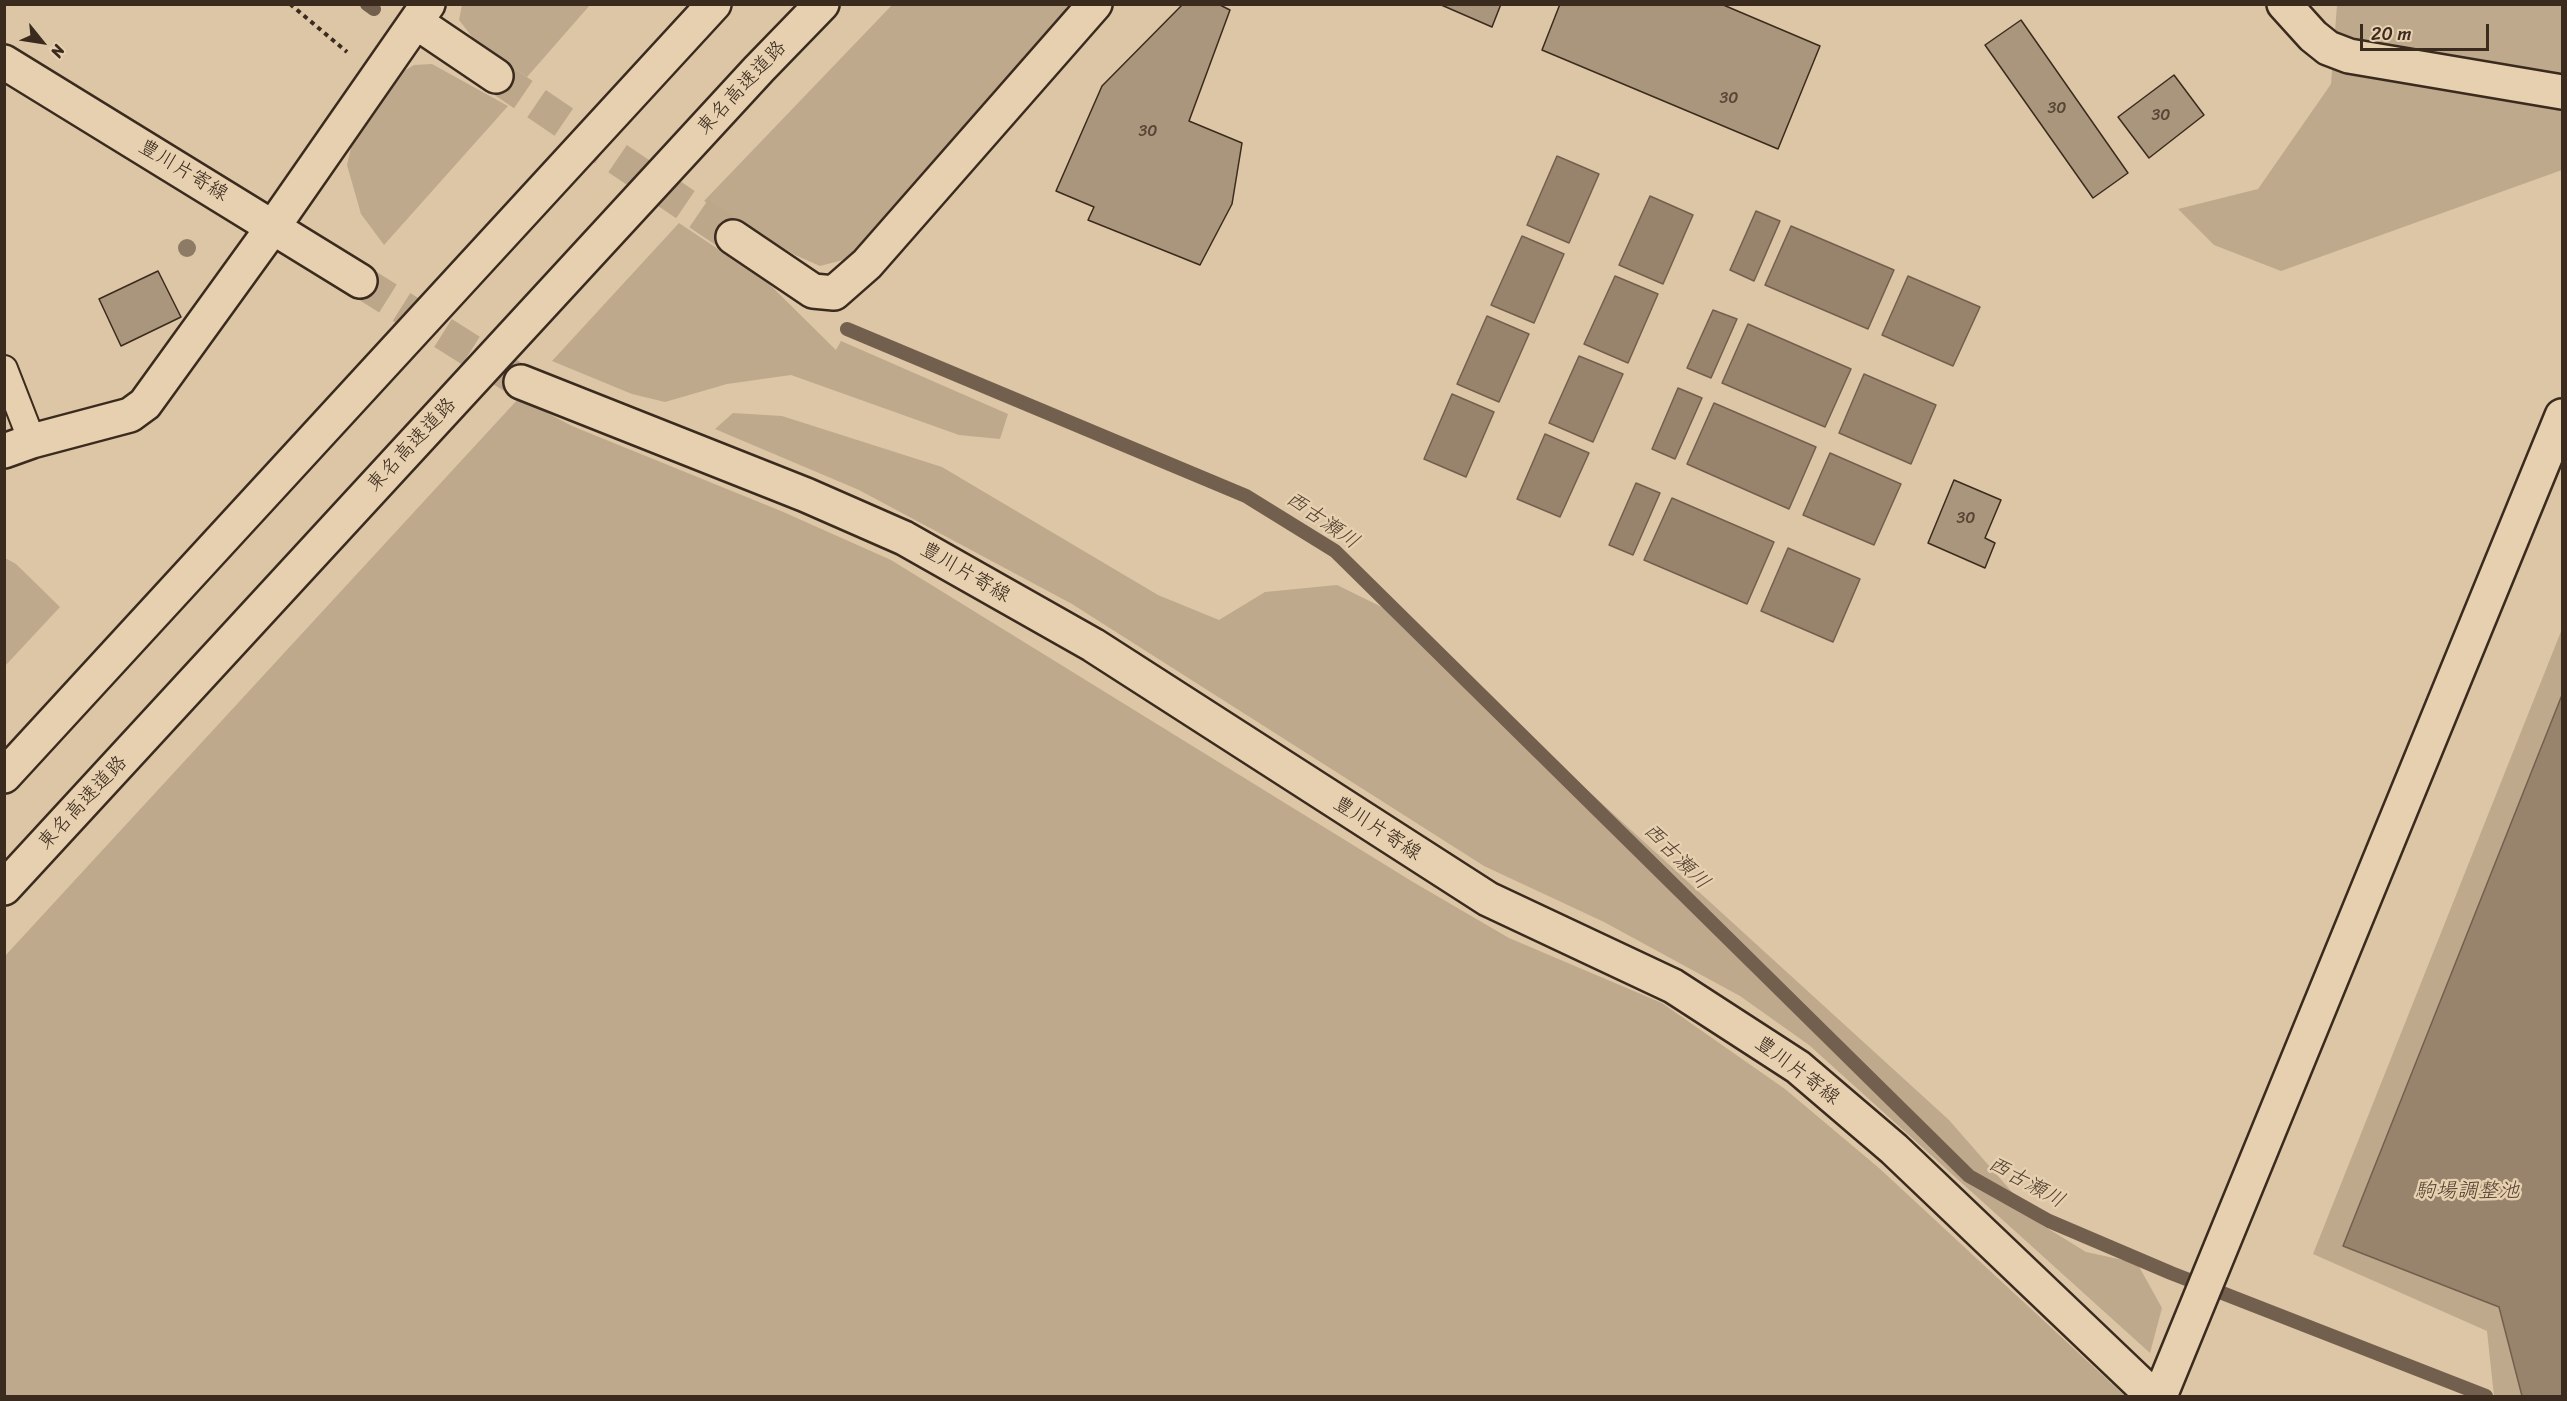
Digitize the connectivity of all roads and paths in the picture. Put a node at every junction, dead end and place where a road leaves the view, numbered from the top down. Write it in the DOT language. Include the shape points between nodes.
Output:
graph roads {
  1 [pos="290,4"];
  2 [pos="714,4"];
  3 [pos="822,4"];
  4 [pos="1095,4"];
  5 [pos="2284,4"];
  6 [pos="422,13"];
  7 [pos="4,62"];
  8 [pos="496,76"];
  9 [pos="377,77"];
  10 [pos="2562,92"];
  11 [pos="273,227"];
  12 [pos="733,237"];
  13 [pos="360,281"];
  14 [pos="4,369"];
  15 [pos="521,382"];
  16 [pos="2562,416"];
  17 [pos="18,446"];
  18 [pos="4,776"];
  19 [pos="4,888"];
  20 [pos="2153,1396"];
  21 [pos="2160,1396"];
  1 -- 9 [label="path"];
  2 -- 18 [label="main road"];
  3 -- 19 [label="main road, 東名高速道路"];
  4 -- 12 [label="main road" via="867,264 834,293 813,291"];
  5 -- 10 [label="main road" via="2313,36 2328,48 2349,56"];
  6 -- 8 [label="main road"];
  6 -- 9 [label="main road"];
  7 -- 11 [label="main road, 豊川片寄線"];
  9 -- 11 [label="main road"];
  11 -- 13 [label="main road, 豊川片寄線"];
  11 -- 17 [label="main road" via="145,404 130,415"];
  14 -- 17 [label="lane"];
  15 -- 20 [label="main road, 豊川片寄線" via="904,538 1093,645 1488,899 1673,986 1798,1067 1894,1149"];
  16 -- 21 [label="main road"];
}
